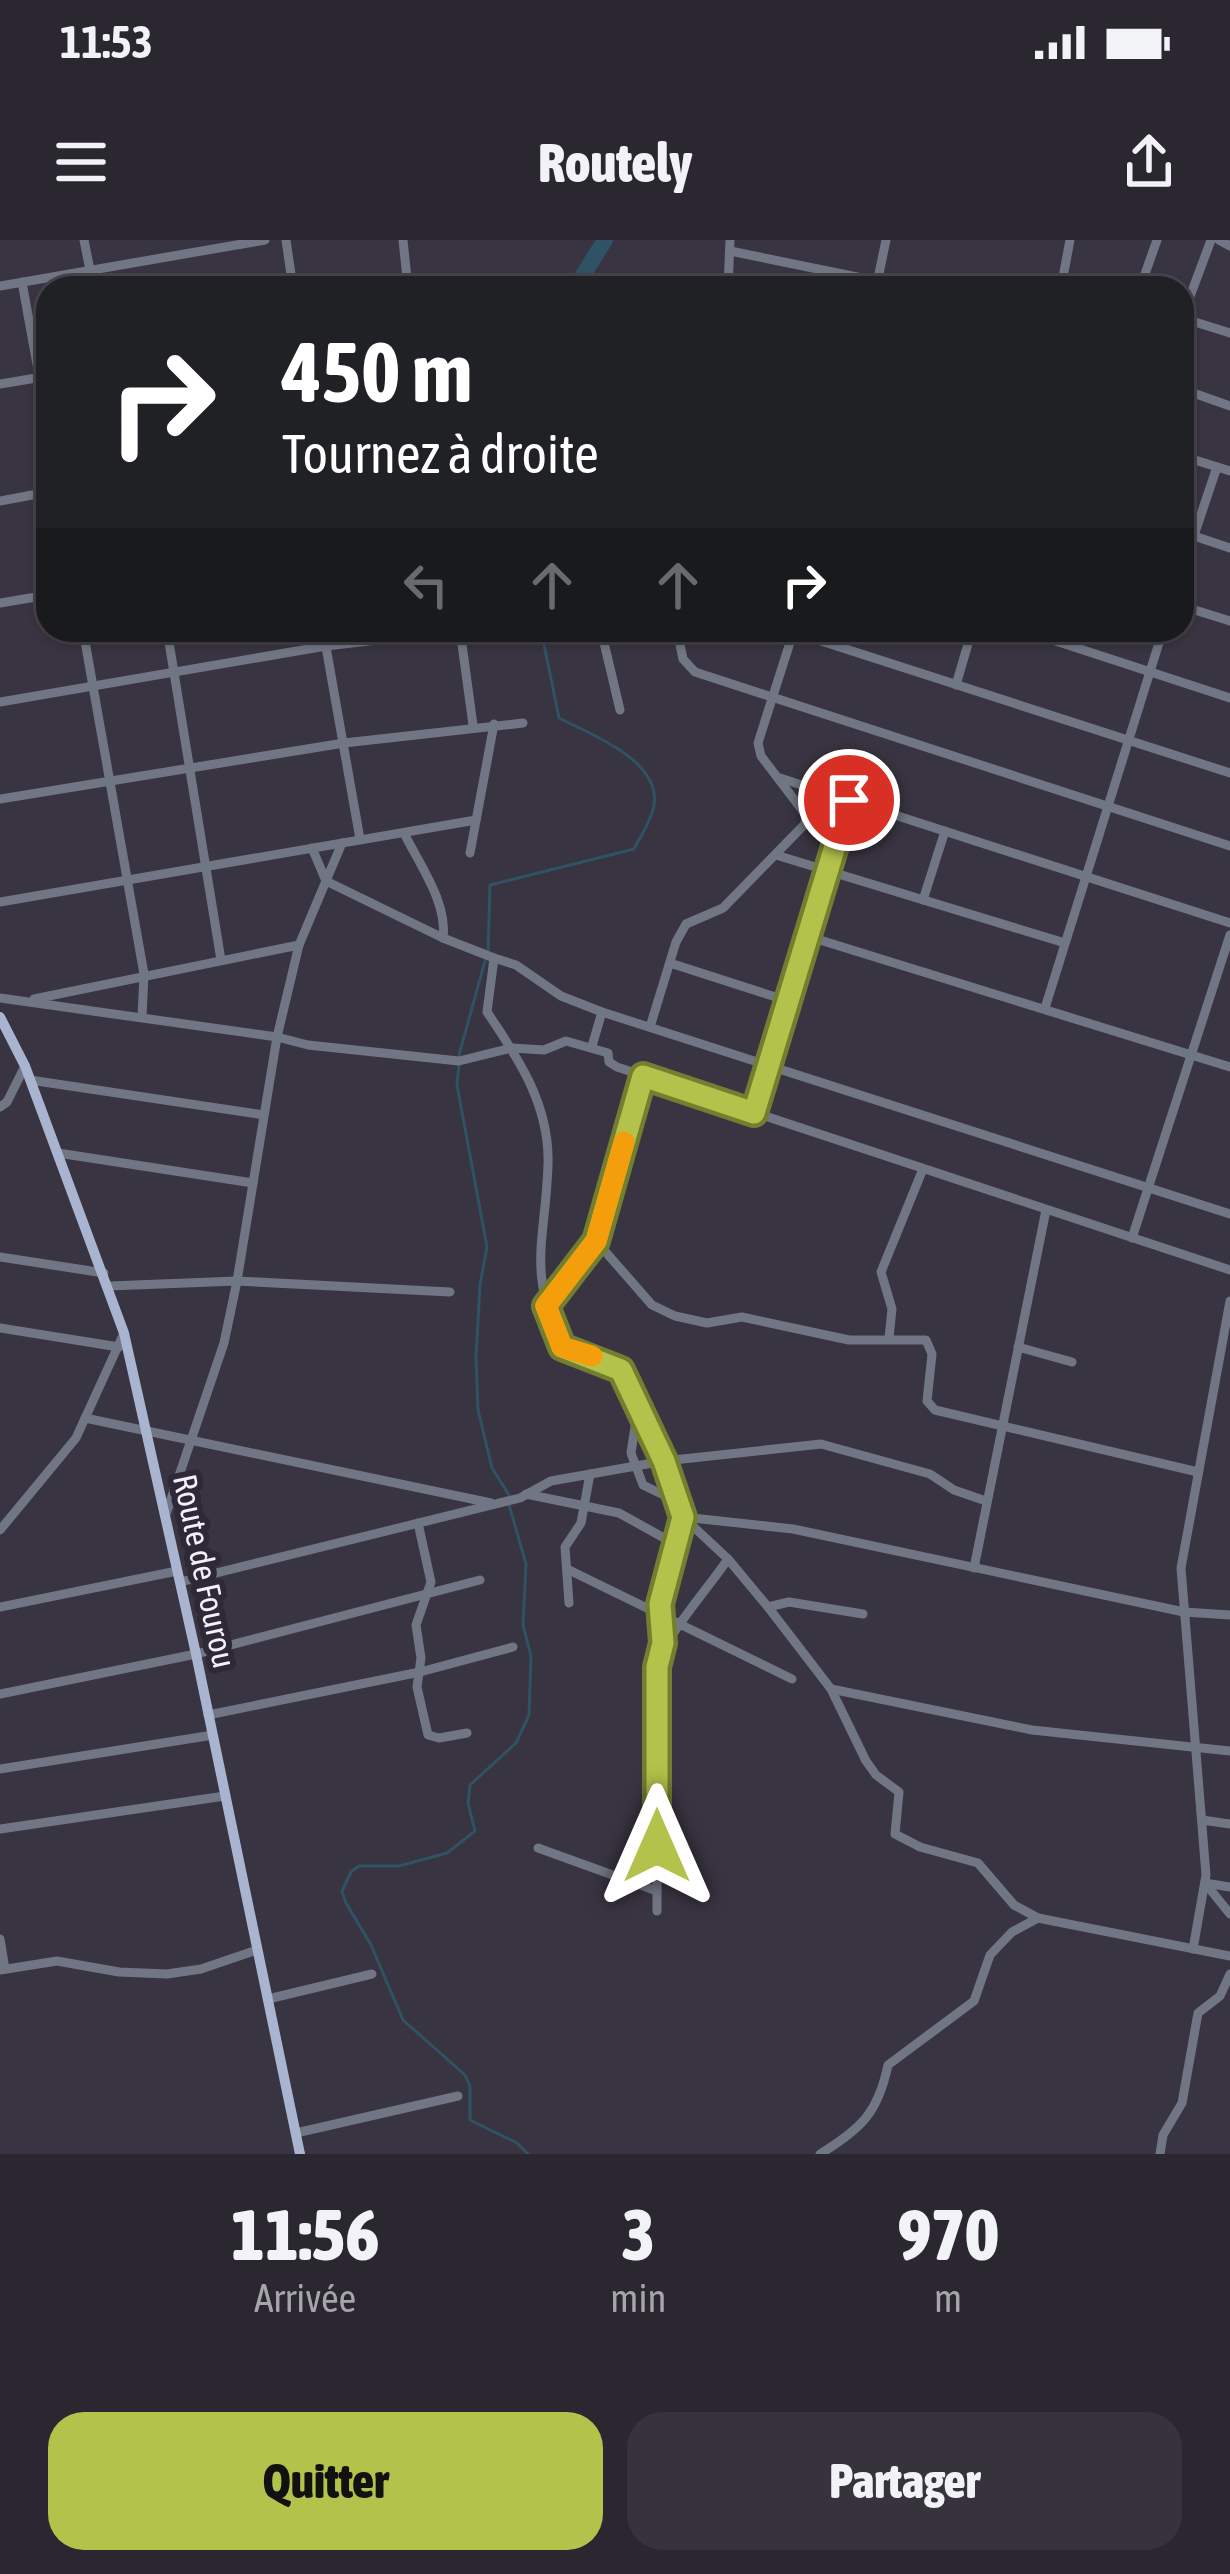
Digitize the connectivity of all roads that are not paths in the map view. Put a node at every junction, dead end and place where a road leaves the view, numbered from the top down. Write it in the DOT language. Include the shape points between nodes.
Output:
graph roads {
  1 [pos="84,240"];
  2 [pos="265,240"];
  3 [pos="286,240"];
  4 [pos="403,240"];
  5 [pos="886,240"];
  6 [pos="1070,240"];
  7 [pos="1156,240"];
  8 [pos="1215,240"];
  9 [pos="730,246"];
  10 [pos="1230,246"];
  11 [pos="89,271"];
  12 [pos="59,276"];
  13 [pos="291,276"];
  14 [pos="407,276"];
  15 [pos="729,276"];
  16 [pos="842,276"];
  17 [pos="878,276"];
  18 [pos="1063,276"];
  19 [pos="1144,276"];
  20 [pos="36,280"];
  21 [pos="22,282"];
  22 [pos="0,286"];
  23 [pos="1194,290"];
  24 [pos="1194,322"];
  25 [pos="1230,333"];
  26 [pos="36,342"];
  27 [pos="36,377"];
  28 [pos="0,384"];
  29 [pos="1194,393"];
  30 [pos="1230,406"];
  31 [pos="1194,460"];
  32 [pos="1217,467"];
  33 [pos="1230,471"];
  34 [pos="36,494"];
  35 [pos="0,501"];
  36 [pos="1194,536"];
  37 [pos="1230,548"];
  38 [pos="36,597"];
  39 [pos="0,603"];
  40 [pos="1194,610"];
  41 [pos="1230,622"];
  42 [pos="85,642"];
  43 [pos="169,642"];
  44 [pos="325,642"];
  45 [pos="363,642"];
  46 [pos="462,642"];
  47 [pos="604,642"];
  48 [pos="679,642"];
  49 [pos="789,642"];
  50 [pos="825,642"];
  51 [pos="969,642"];
  52 [pos="1059,642"];
  53 [pos="1158,642"];
  54 [pos="326,646"];
  55 [pos="173,671"];
  56 [pos="1149,671"];
  57 [pos="956,685"];
  58 [pos="93,687"];
  59 [pos="772,697"];
  60 [pos="1230,698"];
  61 [pos="0,702"];
  62 [pos="620,710"];
  63 [pos="523,723"];
  64 [pos="494,724"];
  65 [pos="473,725"];
  66 [pos="1128,740"];
  67 [pos="344,742"];
  68 [pos="190,768"];
  69 [pos="1230,773"];
  70 [pos="779,778"];
  71 [pos="108,781"];
  72 [pos="0,800"];
  73 [pos="849,800"];
  74 [pos="1108,806"];
  75 [pos="476,820"];
  76 [pos="945,831"];
  77 [pos="404,833"];
  78 [pos="359,839"];
  79 [pos="342,843"];
  80 [pos="1230,846"];
  81 [pos="312,848"];
  82 [pos="470,853"];
  83 [pos="776,855"];
  84 [pos="206,865"];
  85 [pos="827,871"];
  86 [pos="1086,876"];
  87 [pos="126,878"];
  88 [pos="326,881"];
  89 [pos="923,900"];
  90 [pos="0,902"];
  91 [pos="1230,923"];
  92 [pos="1230,935"];
  93 [pos="807,936"];
  94 [pos="443,938"];
  95 [pos="1065,944"];
  96 [pos="299,946"];
  97 [pos="494,957"];
  98 [pos="221,960"];
  99 [pos="670,963"];
  100 [pos="144,974"];
  101 [pos="0,998"];
  102 [pos="24,1001"];
  103 [pos="788,1001"];
  104 [pos="1045,1009"];
  105 [pos="602,1012"];
  106 [pos="0,1017"];
  107 [pos="142,1017"];
  108 [pos="650,1027"];
  109 [pos="277,1036"];
  110 [pos="592,1046"];
  111 [pos="512,1048"];
  112 [pos="1191,1054"];
  113 [pos="25,1066"];
  114 [pos="768,1066"];
  115 [pos="1230,1067"];
  116 [pos="643,1076"];
  117 [pos="30,1080"];
  118 [pos="2,1104"];
  119 [pos="754,1113"];
  120 [pos="264,1115"];
  121 [pos="58,1153"];
  122 [pos="923,1169"];
  123 [pos="253,1183"];
  124 [pos="1148,1187"];
  125 [pos="1046,1210"];
  126 [pos="1230,1214"];
  127 [pos="1132,1238"];
  128 [pos="596,1241"];
  129 [pos="0,1257"];
  130 [pos="1230,1270"];
  131 [pos="106,1279"];
  132 [pos="237,1281"];
  133 [pos="450,1292"];
  134 [pos="1230,1301"];
  135 [pos="546,1306"];
  136 [pos="0,1328"];
  137 [pos="889,1339"];
  138 [pos="123,1347"];
  139 [pos="1018,1347"];
  140 [pos="1072,1362"];
  141 [pos="638,1407"];
  142 [pos="86,1418"];
  143 [pos="1003,1427"];
  144 [pos="147,1430"];
  145 [pos="191,1440"];
  146 [pos="664,1461"];
  147 [pos="636,1466"];
  148 [pos="1198,1472"];
  149 [pos="590,1474"];
  150 [pos="526,1494"];
  151 [pos="986,1501"];
  152 [pos="504,1502"];
  153 [pos="678,1502"];
  154 [pos="586,1506"];
  155 [pos="165,1517"];
  156 [pos="683,1517"];
  157 [pos="418,1523"];
  158 [pos="0,1530"];
  159 [pos="675,1544"];
  160 [pos="728,1559"];
  161 [pos="974,1568"];
  162 [pos="566,1569"];
  163 [pos="178,1576"];
  164 [pos="480,1580"];
  165 [pos="428,1594"];
  166 [pos="569,1604"];
  167 [pos="0,1607"];
  168 [pos="768,1607"];
  169 [pos="1184,1612"];
  170 [pos="863,1614"];
  171 [pos="662,1616"];
  172 [pos="1230,1616"];
  173 [pos="682,1627"];
  174 [pos="663,1643"];
  175 [pos="513,1646"];
  176 [pos="196,1654"];
  177 [pos="419,1672"];
  178 [pos="791,1679"];
  179 [pos="831,1689"];
  180 [pos="0,1694"];
  181 [pos="208,1715"];
  182 [pos="467,1733"];
  183 [pos="212,1735"];
  184 [pos="1195,1747"];
  185 [pos="1230,1751"];
  186 [pos="0,1769"];
  187 [pos="225,1796"];
  188 [pos="1202,1820"];
  189 [pos="1230,1824"];
  190 [pos="0,1829"];
  191 [pos="538,1848"];
  192 [pos="1205,1883"];
  193 [pos="1230,1887"];
  194 [pos="657,1891"];
  195 [pos="657,1911"];
  196 [pos="1230,1914"];
  197 [pos="1038,1918"];
  198 [pos="0,1939"];
  199 [pos="1193,1949"];
  200 [pos="257,1950"];
  201 [pos="1230,1957"];
  202 [pos="2,1970"];
  203 [pos="1230,1974"];
  204 [pos="372,1975"];
  205 [pos="268,1999"];
  206 [pos="458,2096"];
  207 [pos="296,2133"];
  208 [pos="1163,2135"];
  209 [pos="299,2154"];
  210 [pos="820,2154"];
  211 [pos="1160,2154"];
  212 [pos="1171,2154"];
  1 -- 11 [label="street"];
  2 -- 11 [label="street"];
  3 -- 13 [label="street"];
  4 -- 14 [label="street"];
  5 -- 17 [label="street"];
  6 -- 18 [label="street"];
  7 -- 19 [label="street"];
  8 -- 10 [label="street"];
  8 -- 23 [label="street"];
  9 -- 15 [label="street"];
  9 -- 16 [label="street"];
  11 -- 12 [label="street"];
  20 -- 21 [label="street"];
  21 -- 22 [label="street"];
  21 -- 26 [label="street"];
  24 -- 25 [label="street"];
  27 -- 28 [label="street"];
  29 -- 30 [label="street"];
  31 -- 32 [label="street"];
  32 -- 33 [label="street"];
  32 -- 36 [label="street"];
  34 -- 35 [label="street"];
  36 -- 37 [label="street"];
  38 -- 39 [label="street"];
  40 -- 41 [label="street"];
  42 -- 58 [label="street"];
  43 -- 55 [label="street"];
  44 -- 54 [label="street"];
  45 -- 54 [label="street"];
  46 -- 65 [label="street"];
  47 -- 62 [label="street"];
  48 -- 59 [label="street" via="695,672"];
  49 -- 59 [label="street"];
  50 -- 57 [label="street"];
  51 -- 57 [label="street"];
  52 -- 56 [label="street"];
  53 -- 56 [label="street"];
  54 -- 55 [label="street"];
  54 -- 67 [label="street"];
  55 -- 58 [label="street"];
  55 -- 68 [label="street"];
  56 -- 60 [label="street"];
  56 -- 66 [label="street"];
  57 -- 66 [label="street"];
  58 -- 61 [label="street"];
  58 -- 71 [label="street"];
  59 -- 70 [label="street" via="758,743"];
  59 -- 74 [label="street"];
  63 -- 64 [label="street"];
  64 -- 65 [label="street"];
  64 -- 75 [label="street"];
  65 -- 67 [label="street"];
  66 -- 69 [label="street"];
  66 -- 74 [label="street"];
  67 -- 68 [label="street"];
  67 -- 78 [label="street"];
  68 -- 71 [label="street"];
  68 -- 84 [label="street"];
  70 -- 73 [label="street"];
  70 -- 83 [label="street" via="806,814"];
  71 -- 72 [label="street"];
  71 -- 87 [label="street"];
  73 -- 76 [label="street"];
  73 -- 85 [label="street"];
  74 -- 80 [label="street"];
  74 -- 86 [label="street"];
  75 -- 77 [label="street"];
  75 -- 82 [label="street"];
  76 -- 86 [label="street"];
  76 -- 89 [label="street"];
  77 -- 78 [label="street"];
  77 -- 94 [label="street" via="440,907"];
  78 -- 79 [label="street"];
  79 -- 81 [label="street"];
  79 -- 88 [label="street"];
  81 -- 84 [label="street"];
  81 -- 88 [label="street"];
  83 -- 85 [label="street"];
  83 -- 99 [label="street" via="723,908 686,924"];
  84 -- 87 [label="street"];
  84 -- 98 [label="street"];
  85 -- 89 [label="street"];
  85 -- 93 [label="street"];
  86 -- 91 [label="street"];
  86 -- 95 [label="street"];
  87 -- 90 [label="street"];
  87 -- 100 [label="street"];
  88 -- 94 [label="street"];
  88 -- 96 [label="street"];
  89 -- 95 [label="street"];
  92 -- 112 [label="street"];
  93 -- 103 [label="street"];
  93 -- 104 [label="street"];
  94 -- 97 [label="street"];
  95 -- 104 [label="street"];
  96 -- 98 [label="street"];
  96 -- 109 [label="street"];
  97 -- 105 [label="street"];
  97 -- 111 [label="street" via="487,1012"];
  98 -- 100 [label="street"];
  99 -- 103 [label="street"];
  99 -- 108 [label="street"];
  100 -- 102 [label="street"];
  100 -- 107 [label="street"];
  101 -- 102 [label="street"];
  102 -- 107 [label="street"];
  103 -- 114 [label="street"];
  104 -- 112 [label="street"];
  105 -- 108 [label="street"];
  105 -- 110 [label="street"];
  106 -- 113 [label="main road, Route de Fourou"];
  107 -- 109 [label="street"];
  108 -- 114 [label="street"];
  109 -- 111 [label="street" via="459,1061"];
  109 -- 120 [label="street"];
  110 -- 111 [label="street"];
  110 -- 116 [label="street"];
  111 -- 135 [label="street" via="544,1124 538,1264"];
  112 -- 115 [label="street"];
  112 -- 124 [label="street"];
  113 -- 117 [label="main road, Route de Fourou"];
  113 -- 118 [label="street"];
  114 -- 119 [label="street"];
  114 -- 124 [label="street"];
  116 -- 119 [label="street"];
  116 -- 128 [label="street"];
  117 -- 120 [label="street"];
  117 -- 121 [label="main road, Route de Fourou"];
  119 -- 122 [label="street"];
  120 -- 123 [label="street"];
  121 -- 123 [label="street"];
  121 -- 131 [label="main road, Route de Fourou"];
  122 -- 125 [label="street"];
  122 -- 137 [label="street" via="881,1272 892,1309"];
  123 -- 132 [label="street"];
  124 -- 126 [label="street"];
  124 -- 127 [label="street"];
  125 -- 127 [label="street"];
  125 -- 139 [label="street"];
  127 -- 130 [label="street"];
  128 -- 135 [label="street"];
  128 -- 137 [label="street" via="652,1305 675,1316 707,1323 742,1317 849,1340"];
  129 -- 131 [label="street"];
  131 -- 132 [label="street"];
  131 -- 138 [label="main road, Route de Fourou"];
  132 -- 133 [label="street"];
  132 -- 145 [label="street"];
  134 -- 148 [label="street"];
  135 -- 141 [label="street" via="562,1347 621,1370"];
  136 -- 138 [label="street"];
  137 -- 143 [label="street" via="931,1346 927,1401 935,1410"];
  138 -- 142 [label="street"];
  138 -- 144 [label="main road, Route de Fourou"];
  139 -- 140 [label="street"];
  139 -- 143 [label="street"];
  141 -- 146 [label="street"];
  141 -- 147 [label="street"];
  142 -- 144 [label="street"];
  142 -- 158 [label="street"];
  143 -- 148 [label="street"];
  143 -- 151 [label="street"];
  144 -- 145 [label="street"];
  144 -- 155 [label="main road, Route de Fourou"];
  145 -- 152 [label="street"];
  145 -- 155 [label="street"];
  146 -- 147 [label="street"];
  146 -- 151 [label="street" via="821,1444 930,1474"];
  146 -- 153 [label="street"];
  147 -- 149 [label="street"];
  147 -- 153 [label="street" via="643,1485"];
  148 -- 169 [label="street" via="1181,1568"];
  149 -- 150 [label="street"];
  149 -- 154 [label="street"];
  150 -- 152 [label="street"];
  150 -- 154 [label="street"];
  151 -- 161 [label="street"];
  152 -- 157 [label="street"];
  153 -- 156 [label="street"];
  154 -- 159 [label="street" via="619,1513"];
  154 -- 162 [label="street" via="565,1547"];
  155 -- 163 [label="main road, Route de Fourou"];
  156 -- 159 [label="street"];
  156 -- 160 [label="street"];
  156 -- 161 [label="street" via="794,1529"];
  157 -- 163 [label="street"];
  157 -- 165 [label="street"];
  159 -- 171 [label="street"];
  160 -- 168 [label="street"];
  160 -- 173 [label="street"];
  161 -- 169 [label="street"];
  162 -- 166 [label="street"];
  162 -- 171 [label="street"];
  163 -- 167 [label="street"];
  163 -- 176 [label="main road, Route de Fourou"];
  164 -- 165 [label="street"];
  165 -- 176 [label="street"];
  165 -- 177 [label="street" via="416,1625"];
  168 -- 170 [label="street" via="789,1601"];
  168 -- 179 [label="street"];
  169 -- 172 [label="street"];
  169 -- 184 [label="street"];
  171 -- 173 [label="street"];
  171 -- 174 [label="street"];
  173 -- 174 [label="street"];
  173 -- 178 [label="street"];
  174 -- 194 [label="street"];
  175 -- 177 [label="street"];
  176 -- 180 [label="street"];
  176 -- 181 [label="main road, Route de Fourou"];
  177 -- 181 [label="street"];
  177 -- 182 [label="street" via="428,1735"];
  179 -- 184 [label="street" via="1032,1730"];
  179 -- 197 [label="street" via="866,1761 899,1792 895,1834 978,1863 1014,1905"];
  181 -- 183 [label="main road, Route de Fourou"];
  183 -- 186 [label="street"];
  183 -- 187 [label="main road, Route de Fourou"];
  184 -- 185 [label="street"];
  184 -- 188 [label="street"];
  187 -- 190 [label="street"];
  187 -- 200 [label="main road, Route de Fourou"];
  188 -- 189 [label="street"];
  188 -- 192 [label="street"];
  191 -- 194 [label="street"];
  192 -- 193 [label="street"];
  192 -- 196 [label="street"];
  192 -- 199 [label="street"];
  194 -- 195 [label="street"];
  197 -- 199 [label="street"];
  197 -- 210 [label="street" via="990,1955 974,2001 888,2065 883,2092 854,2133"];
  198 -- 202 [label="street"];
  199 -- 201 [label="street"];
  200 -- 202 [label="street" via="167,1974 57,1961"];
  200 -- 205 [label="main road, Route de Fourou"];
  203 -- 208 [label="street" via="1220,1996 1198,2013 1182,2103"];
  204 -- 205 [label="street"];
  205 -- 207 [label="main road, Route de Fourou"];
  206 -- 207 [label="street"];
  207 -- 209 [label="main road, Route de Fourou"];
  208 -- 211 [label="street"];
  208 -- 212 [label="street"];
}
